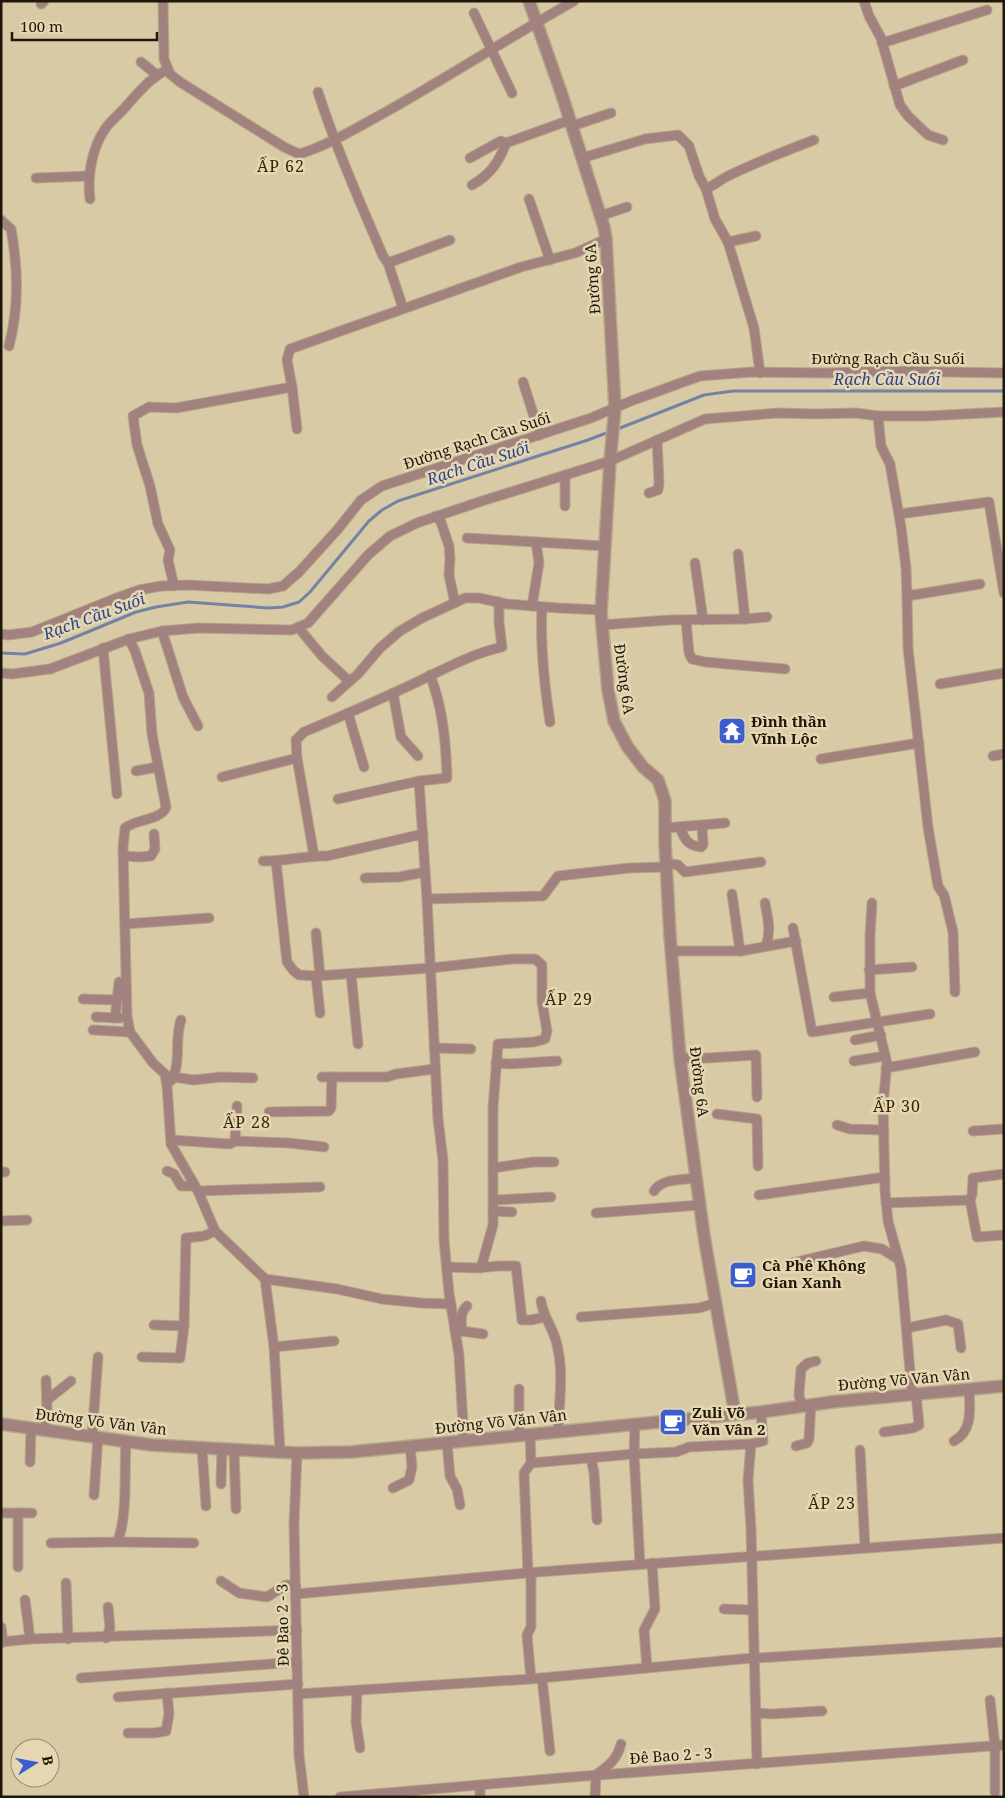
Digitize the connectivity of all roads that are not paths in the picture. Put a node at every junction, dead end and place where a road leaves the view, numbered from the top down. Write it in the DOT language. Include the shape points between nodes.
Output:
graph roads {
  1 [pos="163,1"];
  2 [pos="529,1"];
  3 [pos="574,1"];
  4 [pos="864,1"];
  5 [pos="987,10"];
  6 [pos="474,13"];
  7 [pos="537,22"];
  8 [pos="882,43"];
  9 [pos="491,51"];
  10 [pos="963,60"];
  11 [pos="141,62"];
  12 [pos="168,69"];
  13 [pos="157,75"];
  14 [pos="894,86"];
  15 [pos="318,92"];
  16 [pos="512,93"];
  17 [pos="611,113"];
  18 [pos="571,123"];
  19 [pos="335,140"];
  20 [pos="814,140"];
  21 [pos="943,140"];
  22 [pos="506,143"];
  23 [pos="470,158"];
  24 [pos="582,158"];
  25 [pos="89,176"];
  26 [pos="36,178"];
  27 [pos="472,184"];
  28 [pos="706,189"];
  29 [pos="90,199"];
  30 [pos="529,199"];
  31 [pos="627,207"];
  32 [pos="600,216"];
  33 [pos="1,220"];
  34 [pos="756,236"];
  35 [pos="606,239"];
  36 [pos="450,240"];
  37 [pos="728,242"];
  38 [pos="550,260"];
  39 [pos="388,263"];
  40 [pos="403,308"];
  41 [pos="9,346"];
  42 [pos="760,373"];
  43 [pos="1004,374"];
  44 [pos="523,382"];
  45 [pos="292,387"];
  46 [pos="615,411"];
  47 [pos="1004,412"];
  48 [pos="878,416"];
  49 [pos="297,429"];
  50 [pos="540,435"];
  51 [pos="657,440"];
  52 [pos="611,458"];
  53 [pos="566,474"];
  54 [pos="649,493"];
  55 [pos="565,506"];
  56 [pos="899,514"];
  57 [pos="436,516"];
  58 [pos="467,538"];
  59 [pos="536,542"];
  60 [pos="605,546"];
  61 [pos="738,554"];
  62 [pos="695,563"];
  63 [pos="980,584"];
  64 [pos="174,586"];
  65 [pos="1004,593"];
  66 [pos="907,596"];
  67 [pos="500,602"];
  68 [pos="455,603"];
  69 [pos="532,606"];
  70 [pos="542,607"];
  71 [pos="602,610"];
  72 [pos="767,617"];
  73 [pos="745,619"];
  74 [pos="703,620"];
  75 [pos="686,621"];
  76 [pos="601,625"];
  77 [pos="298,627"];
  78 [pos="162,630"];
  79 [pos="1,634"];
  80 [pos="129,639"];
  81 [pos="103,648"];
  82 [pos="785,669"];
  83 [pos="1,673"];
  84 [pos="1004,673"];
  85 [pos="430,675"];
  86 [pos="349,681"];
  87 [pos="940,684"];
  88 [pos="393,693"];
  89 [pos="332,697"];
  90 [pos="348,713"];
  91 [pos="550,722"];
  92 [pos="198,726"];
  93 [pos="919,743"];
  94 [pos="1004,754"];
  95 [pos="418,756"];
  96 [pos="993,756"];
  97 [pos="297,758"];
  98 [pos="821,759"];
  99 [pos="157,767"];
  100 [pos="364,767"];
  101 [pos="136,771"];
  102 [pos="222,777"];
  103 [pos="418,781"];
  104 [pos="117,794"];
  105 [pos="338,799"];
  106 [pos="725,824"];
  107 [pos="702,825"];
  108 [pos="680,827"];
  109 [pos="665,828"];
  110 [pos="154,834"];
  111 [pos="423,834"];
  112 [pos="124,856"];
  113 [pos="314,856"];
  114 [pos="263,861"];
  115 [pos="276,861"];
  116 [pos="761,862"];
  117 [pos="666,865"];
  118 [pos="425,872"];
  119 [pos="365,878"];
  120 [pos="732,894"];
  121 [pos="427,899"];
  122 [pos="765,903"];
  123 [pos="872,903"];
  124 [pos="209,918"];
  125 [pos="125,924"];
  126 [pos="793,928"];
  127 [pos="316,934"];
  128 [pos="796,941"];
  129 [pos="766,946"];
  130 [pos="671,950"];
  131 [pos="740,951"];
  132 [pos="431,968"];
  133 [pos="912,968"];
  134 [pos="870,970"];
  135 [pos="351,974"];
  136 [pos="318,976"];
  137 [pos="118,982"];
  138 [pos="870,992"];
  139 [pos="955,992"];
  140 [pos="834,997"];
  141 [pos="83,999"];
  142 [pos="117,1000"];
  143 [pos="320,1013"];
  144 [pos="930,1014"];
  145 [pos="96,1017"];
  146 [pos="115,1018"];
  147 [pos="128,1019"];
  148 [pos="181,1020"];
  149 [pos="878,1022"];
  150 [pos="93,1030"];
  151 [pos="130,1032"];
  152 [pos="881,1035"];
  153 [pos="855,1040"];
  154 [pos="358,1044"];
  155 [pos="434,1048"];
  156 [pos="471,1049"];
  157 [pos="975,1052"];
  158 [pos="885,1056"];
  159 [pos="680,1058"];
  160 [pos="557,1061"];
  161 [pos="854,1061"];
  162 [pos="496,1063"];
  163 [pos="886,1068"];
  164 [pos="435,1069"];
  165 [pos="173,1077"];
  166 [pos="322,1077"];
  167 [pos="332,1077"];
  168 [pos="252,1078"];
  169 [pos="167,1086"];
  170 [pos="758,1097"];
  171 [pos="237,1106"];
  172 [pos="269,1112"];
  173 [pos="717,1114"];
  174 [pos="837,1125"];
  175 [pos="1004,1129"];
  176 [pos="884,1130"];
  177 [pos="973,1131"];
  178 [pos="171,1140"];
  179 [pos="235,1141"];
  180 [pos="324,1147"];
  181 [pos="554,1162"];
  182 [pos="758,1166"];
  183 [pos="493,1168"];
  184 [pos="167,1171"];
  185 [pos="1004,1174"];
  186 [pos="696,1178"];
  187 [pos="885,1178"];
  188 [pos="320,1187"];
  189 [pos="197,1188"];
  190 [pos="654,1191"];
  191 [pos="759,1195"];
  192 [pos="551,1197"];
  193 [pos="494,1200"];
  194 [pos="970,1200"];
  195 [pos="886,1204"];
  196 [pos="700,1205"];
  197 [pos="493,1211"];
  198 [pos="512,1212"];
  199 [pos="596,1213"];
  200 [pos="27,1220"];
  201 [pos="1,1221"];
  202 [pos="215,1231"];
  203 [pos="1004,1235"];
  204 [pos="898,1259"];
  205 [pos="792,1263"];
  206 [pos="447,1267"];
  207 [pos="481,1268"];
  208 [pos="265,1279"];
  209 [pos="541,1301"];
  210 [pos="716,1303"];
  211 [pos="451,1304"];
  212 [pos="467,1306"];
  213 [pos="544,1317"];
  214 [pos="581,1317"];
  215 [pos="154,1325"];
  216 [pos="184,1326"];
  217 [pos="907,1328"];
  218 [pos="459,1331"];
  219 [pos="483,1334"];
  220 [pos="334,1341"];
  221 [pos="274,1347"];
  222 [pos="961,1348"];
  223 [pos="98,1357"];
  224 [pos="142,1357"];
  225 [pos="816,1361"];
  226 [pos="46,1380"];
  227 [pos="71,1381"];
  228 [pos="1004,1386"];
  229 [pos="519,1389"];
  230 [pos="969,1389"];
  231 [pos="914,1394"];
  232 [pos="47,1400"];
  233 [pos="806,1405"];
  234 [pos="761,1412"];
  235 [pos="735,1414"];
  236 [pos="1,1424"];
  237 [pos="635,1424"];
  238 [pos="31,1428"];
  239 [pos="45,1430"];
  240 [pos="558,1431"];
  241 [pos="884,1432"];
  242 [pos="524,1434"];
  243 [pos="95,1437"];
  244 [pos="126,1441"];
  245 [pos="464,1441"];
  246 [pos="954,1441"];
  247 [pos="447,1443"];
  248 [pos="751,1444"];
  249 [pos="410,1446"];
  250 [pos="796,1446"];
  251 [pos="202,1448"];
  252 [pos="222,1449"];
  253 [pos="234,1450"];
  254 [pos="860,1450"];
  255 [pos="280,1451"];
  256 [pos="297,1452"];
  257 [pos="634,1454"];
  258 [pos="591,1459"];
  259 [pos="30,1462"];
  260 [pos="531,1462"];
  261 [pos="221,1484"];
  262 [pos="394,1488"];
  263 [pos="94,1495"];
  264 [pos="206,1506"];
  265 [pos="460,1506"];
  266 [pos="236,1509"];
  267 [pos="1,1513"];
  268 [pos="18,1513"];
  269 [pos="32,1513"];
  270 [pos="597,1520"];
  271 [pos="1004,1538"];
  272 [pos="116,1542"];
  273 [pos="51,1543"];
  274 [pos="194,1543"];
  275 [pos="865,1548"];
  276 [pos="751,1556"];
  277 [pos="652,1563"];
  278 [pos="640,1564"];
  279 [pos="18,1567"];
  280 [pos="529,1573"];
  281 [pos="221,1581"];
  282 [pos="66,1583"];
  283 [pos="296,1590"];
  284 [pos="25,1600"];
  285 [pos="108,1606"];
  286 [pos="724,1609"];
  287 [pos="752,1610"];
  288 [pos="1,1627"];
  289 [pos="297,1630"];
  290 [pos="106,1638"];
  291 [pos="30,1639"];
  292 [pos="68,1639"];
  293 [pos="2,1642"];
  294 [pos="1004,1642"];
  295 [pos="754,1659"];
  296 [pos="297,1662"];
  297 [pos="647,1668"];
  298 [pos="81,1678"];
  299 [pos="542,1678"];
  300 [pos="531,1679"];
  301 [pos="298,1689"];
  302 [pos="357,1691"];
  303 [pos="167,1693"];
  304 [pos="118,1697"];
  305 [pos="990,1700"];
  306 [pos="822,1711"];
  307 [pos="757,1712"];
  308 [pos="128,1734"];
  309 [pos="621,1744"];
  310 [pos="1000,1745"];
  311 [pos="360,1748"];
  312 [pos="550,1751"];
  313 [pos="757,1764"];
  314 [pos="596,1775"];
  315 [pos="480,1785"];
  316 [pos="995,1792"];
  317 [pos="410,1794"];
  318 [pos="371,1795"];
  319 [pos="304,1797"];
  320 [pos="340,1797"];
  321 [pos="480,1797"];
  322 [pos="595,1797"];
  1 -- 12 [label="street" via="164,59"];
  2 -- 7 [label="street, Đường 6A"];
  3 -- 7 [label="street"];
  4 -- 8 [label="street"];
  5 -- 8 [label="street"];
  6 -- 9 [label="street"];
  7 -- 9 [label="street"];
  7 -- 18 [label="street, Đường 6A"];
  8 -- 14 [label="street"];
  9 -- 16 [label="street"];
  9 -- 19 [label="street"];
  10 -- 14 [label="street"];
  11 -- 13 [label="street"];
  12 -- 13 [label="street"];
  12 -- 19 [label="street" via="180,82 299,154"];
  13 -- 25 [label="street" via="146,82 105,128 96,145"];
  14 -- 21 [label="street" via="900,105 908,116 928,136"];
  15 -- 19 [label="street"];
  17 -- 18 [label="street"];
  18 -- 22 [label="street"];
  18 -- 24 [label="street, Đường 6A"];
  19 -- 39 [label="street"];
  20 -- 28 [label="street" via="770,157"];
  22 -- 23 [label="street" via="501,141"];
  22 -- 27 [label="street" via="497,164 484,179"];
  24 -- 28 [label="street" via="645,139 678,135 689,146"];
  24 -- 32 [label="street, Đường 6A"];
  25 -- 26 [label="street"];
  25 -- 29 [label="street"];
  28 -- 37 [label="street" via="715,219"];
  30 -- 38 [label="street"];
  31 -- 32 [label="street"];
  32 -- 35 [label="street, Đường 6A"];
  33 -- 41 [label="street" via="12,229 16,256 15,311"];
  34 -- 37 [label="street"];
  35 -- 38 [label="street"];
  35 -- 46 [label="street, Đường 6A"];
  36 -- 39 [label="street"];
  37 -- 42 [label="street" via="754,328"];
  38 -- 40 [label="street"];
  39 -- 40 [label="street"];
  40 -- 45 [label="street" via="290,349 287,360"];
  42 -- 43 [label="street, Đường Rạch Cầu Suối" via="890,371"];
  42 -- 46 [label="street, Đường Rạch Cầu Suối" via="700,376"];
  44 -- 50 [label="street"];
  45 -- 49 [label="street"];
  45 -- 64 [label="street" via="176,408 149,407 134,416 137,445 158,524 170,550 168,560"];
  46 -- 50 [label="street, Đường Rạch Cầu Suối"];
  46 -- 52 [label="street, Đường 6A"];
  47 -- 48 [label="street"];
  48 -- 51 [label="street" via="778,413 705,419"];
  48 -- 56 [label="street" via="881,446 890,464"];
  50 -- 64 [label="street, Đường Rạch Cầu Suối" via="382,486 360,500 338,529 283,586"];
  51 -- 52 [label="street"];
  51 -- 54 [label="street" via="658,490"];
  52 -- 53 [label="street"];
  52 -- 60 [label="street, Đường 6A"];
  53 -- 55 [label="street"];
  53 -- 57 [label="street"];
  56 -- 65 [label="street" via="989,502"];
  56 -- 66 [label="street"];
  57 -- 68 [label="street" via="449,546 449,575"];
  57 -- 77 [label="street" via="390,536 368,555 308,623"];
  58 -- 59 [label="street"];
  59 -- 60 [label="street"];
  59 -- 69 [label="street" via="539,563"];
  60 -- 71 [label="street, Đường 6A"];
  61 -- 73 [label="street"];
  62 -- 74 [label="street"];
  63 -- 66 [label="street"];
  64 -- 79 [label="street, Đường Rạch Cầu Suối" via="139,590 32,632"];
  66 -- 93 [label="street" via="908,648"];
  67 -- 68 [label="street" via="465,598"];
  67 -- 69 [label="street"];
  67 -- 85 [label="street" via="502,647"];
  68 -- 86 [label="street" via="400,631"];
  69 -- 70 [label="street"];
  70 -- 71 [label="street"];
  70 -- 91 [label="street" via="543,673"];
  71 -- 76 [label="street, Đường 6A"];
  72 -- 73 [label="street"];
  73 -- 74 [label="street"];
  74 -- 75 [label="street"];
  75 -- 76 [label="street"];
  75 -- 82 [label="street" via="692,659"];
  76 -- 109 [label="street, Đường 6A" via="614,721 627,746 658,780 665,801"];
  77 -- 78 [label="street" via="292,630"];
  77 -- 86 [label="street"];
  78 -- 80 [label="street"];
  78 -- 92 [label="street" via="183,697"];
  80 -- 81 [label="street"];
  80 -- 99 [label="street" via="148,693"];
  81 -- 83 [label="street" via="50,670"];
  81 -- 104 [label="street"];
  84 -- 87 [label="street"];
  85 -- 88 [label="street"];
  85 -- 103 [label="street" via="443,723 447,778"];
  86 -- 89 [label="street"];
  88 -- 90 [label="street"];
  88 -- 95 [label="street" via="401,737"];
  90 -- 97 [label="street" via="304,732 296,740"];
  90 -- 100 [label="street"];
  93 -- 98 [label="street"];
  93 -- 139 [label="street" via="936,877 953,932"];
  94 -- 96 [label="street"];
  97 -- 102 [label="street"];
  97 -- 113 [label="street"];
  99 -- 101 [label="street"];
  99 -- 112 [label="street" via="165,810 125,828"];
  103 -- 105 [label="street"];
  103 -- 111 [label="street"];
  106 -- 107 [label="street"];
  107 -- 108 [label="street"];
  107 -- 108 [label="street" via="704,845 701,847 693,847 685,840"];
  108 -- 109 [label="street"];
  109 -- 117 [label="street, Đường 6A"];
  110 -- 112 [label="street" via="155,849 151,856"];
  111 -- 113 [label="street" via="327,856"];
  111 -- 118 [label="street"];
  112 -- 125 [label="street"];
  113 -- 115 [label="street"];
  114 -- 115 [label="street"];
  115 -- 136 [label="street" via="287,962 299,975"];
  116 -- 117 [label="street" via="685,872 678,865"];
  117 -- 121 [label="street" via="558,876 543,896"];
  117 -- 130 [label="street, Đường 6A"];
  118 -- 119 [label="street"];
  118 -- 121 [label="street"];
  120 -- 131 [label="street"];
  121 -- 132 [label="street"];
  122 -- 129 [label="street" via="769,922"];
  123 -- 134 [label="street"];
  124 -- 125 [label="street"];
  125 -- 147 [label="street"];
  126 -- 128 [label="street"];
  127 -- 136 [label="street"];
  128 -- 129 [label="street"];
  128 -- 149 [label="street" via="812,1032"];
  129 -- 131 [label="street"];
  130 -- 131 [label="street"];
  130 -- 159 [label="street, Đường 6A"];
  132 -- 135 [label="street"];
  132 -- 155 [label="street"];
  132 -- 162 [label="street" via="513,959 535,959 542,965 545,1039 498,1044"];
  133 -- 134 [label="street"];
  134 -- 138 [label="street"];
  135 -- 136 [label="street"];
  135 -- 154 [label="street"];
  136 -- 143 [label="street"];
  137 -- 142 [label="street"];
  138 -- 140 [label="street"];
  138 -- 149 [label="street"];
  141 -- 142 [label="street"];
  142 -- 146 [label="street"];
  144 -- 149 [label="street"];
  145 -- 146 [label="street"];
  146 -- 147 [label="street"];
  147 -- 151 [label="street"];
  148 -- 165 [label="street"];
  149 -- 152 [label="street"];
  150 -- 151 [label="street"];
  151 -- 169 [label="street" via="165,1074"];
  152 -- 153 [label="street"];
  152 -- 158 [label="street"];
  155 -- 156 [label="street"];
  155 -- 164 [label="street"];
  157 -- 163 [label="street"];
  158 -- 161 [label="street"];
  158 -- 163 [label="street"];
  159 -- 170 [label="street" via="756,1056"];
  159 -- 186 [label="street, Đường 6A"];
  160 -- 162 [label="street"];
  162 -- 183 [label="street"];
  163 -- 176 [label="street"];
  164 -- 167 [label="street" via="387,1077"];
  164 -- 206 [label="street"];
  165 -- 168 [label="street" via="194,1080"];
  165 -- 169 [label="street"];
  166 -- 167 [label="street"];
  167 -- 172 [label="street" via="329,1111"];
  169 -- 178 [label="street"];
  171 -- 179 [label="street"];
  173 -- 182 [label="street" via="757,1119"];
  174 -- 176 [label="street" via="850,1130"];
  175 -- 177 [label="street"];
  176 -- 187 [label="street"];
  178 -- 179 [label="street" via="230,1144"];
  178 -- 189 [label="street"];
  179 -- 180 [label="street"];
  181 -- 183 [label="street"];
  183 -- 193 [label="street"];
  184 -- 189 [label="street" via="174,1174 181,1186"];
  185 -- 194 [label="street" via="973,1178"];
  186 -- 190 [label="street" via="669,1181 658,1185"];
  186 -- 196 [label="street, Đường 6A"];
  187 -- 191 [label="street"];
  187 -- 195 [label="street"];
  188 -- 189 [label="street"];
  189 -- 202 [label="street"];
  192 -- 193 [label="street"];
  193 -- 197 [label="street"];
  194 -- 195 [label="street"];
  194 -- 203 [label="street" via="977,1237"];
  195 -- 204 [label="street"];
  196 -- 199 [label="street"];
  196 -- 210 [label="street, Đường 6A"];
  197 -- 198 [label="street"];
  197 -- 207 [label="street"];
  200 -- 201 [label="street"];
  202 -- 208 [label="street"];
  202 -- 216 [label="street" via="186,1238"];
  204 -- 205 [label="street" via="882,1249 864,1246"];
  204 -- 217 [label="street"];
  206 -- 207 [label="street"];
  206 -- 211 [label="street"];
  207 -- 213 [label="street" via="516,1266 522,1320"];
  208 -- 211 [label="street" via="382,1299"];
  208 -- 221 [label="street"];
  209 -- 213 [label="street"];
  210 -- 214 [label="street" via="699,1308"];
  210 -- 235 [label="street, Đường 6A"];
  211 -- 218 [label="street"];
  212 -- 218 [label="street"];
  213 -- 240 [label="street" via="558,1345"];
  215 -- 216 [label="street"];
  216 -- 224 [label="street" via="180,1358"];
  217 -- 222 [label="street" via="946,1320 958,1324"];
  217 -- 231 [label="street"];
  218 -- 219 [label="street"];
  218 -- 245 [label="street"];
  220 -- 221 [label="street"];
  221 -- 255 [label="street"];
  223 -- 243 [label="street"];
  225 -- 233 [label="street" via="801,1370 799,1395"];
  226 -- 232 [label="street"];
  227 -- 232 [label="street"];
  228 -- 230 [label="street, Đường Võ Văn Vân"];
  229 -- 242 [label="street"];
  230 -- 231 [label="street, Đường Võ Văn Vân"];
  230 -- 246 [label="street" via="966,1431"];
  231 -- 233 [label="street, Đường Võ Văn Vân"];
  231 -- 241 [label="street" via="919,1425"];
  232 -- 239 [label="street"];
  233 -- 234 [label="street, Đường Võ Văn Vân"];
  233 -- 250 [label="street" via="809,1439 807,1443"];
  234 -- 235 [label="street, Đường Võ Văn Vân"];
  234 -- 248 [label="street" via="763,1441"];
  235 -- 237 [label="street, Đường Võ Văn Vân"];
  236 -- 238 [label="street, Đường Võ Văn Vân"];
  237 -- 240 [label="street, Đường Võ Văn Vân"];
  237 -- 257 [label="street"];
  238 -- 239 [label="street, Đường Võ Văn Vân"];
  238 -- 259 [label="street"];
  239 -- 243 [label="street, Đường Võ Văn Vân"];
  240 -- 242 [label="street, Đường Võ Văn Vân"];
  242 -- 245 [label="street, Đường Võ Văn Vân"];
  242 -- 260 [label="street"];
  243 -- 244 [label="street, Đường Võ Văn Vân"];
  243 -- 263 [label="street"];
  244 -- 251 [label="street, Đường Võ Văn Vân"];
  244 -- 272 [label="street" via="121,1534"];
  245 -- 247 [label="street, Đường Võ Văn Vân"];
  247 -- 249 [label="street, Đường Võ Văn Vân"];
  247 -- 265 [label="street" via="450,1476 457,1489"];
  248 -- 257 [label="street"];
  248 -- 276 [label="street" via="748,1480"];
  249 -- 256 [label="street, Đường Võ Văn Vân" via="351,1452"];
  249 -- 262 [label="street" via="410,1480"];
  251 -- 252 [label="street, Đường Võ Văn Vân"];
  251 -- 264 [label="street"];
  252 -- 253 [label="street, Đường Võ Văn Vân"];
  252 -- 261 [label="street"];
  253 -- 255 [label="street, Đường Võ Văn Vân"];
  253 -- 266 [label="street"];
  254 -- 275 [label="street"];
  255 -- 256 [label="street, Đường Võ Văn Vân"];
  256 -- 283 [label="street, Đê Bao 2 - 3"];
  257 -- 258 [label="street"];
  257 -- 278 [label="street"];
  258 -- 260 [label="street"];
  258 -- 270 [label="street"];
  260 -- 280 [label="street" via="524,1473"];
  267 -- 268 [label="street"];
  268 -- 269 [label="street"];
  268 -- 279 [label="street"];
  271 -- 275 [label="street"];
  272 -- 273 [label="street"];
  272 -- 274 [label="street"];
  275 -- 276 [label="street"];
  276 -- 277 [label="street"];
  276 -- 287 [label="street"];
  277 -- 278 [label="street"];
  277 -- 297 [label="street" via="655,1609 644,1630"];
  278 -- 280 [label="street"];
  280 -- 283 [label="street"];
  280 -- 300 [label="street" via="531,1627 527,1635"];
  281 -- 283 [label="street" via="238,1593 267,1597 286,1585"];
  282 -- 292 [label="street"];
  283 -- 289 [label="street, Đê Bao 2 - 3"];
  284 -- 291 [label="street"];
  285 -- 290 [label="street" via="110,1628"];
  286 -- 287 [label="street"];
  287 -- 295 [label="street"];
  288 -- 293 [label="street"];
  289 -- 290 [label="street"];
  289 -- 296 [label="street, Đê Bao 2 - 3"];
  290 -- 292 [label="street"];
  291 -- 292 [label="street"];
  291 -- 293 [label="street"];
  294 -- 295 [label="street"];
  295 -- 297 [label="street"];
  295 -- 307 [label="street"];
  296 -- 298 [label="street"];
  296 -- 301 [label="street, Đê Bao 2 - 3"];
  297 -- 299 [label="street"];
  299 -- 300 [label="street"];
  299 -- 312 [label="street"];
  300 -- 302 [label="street"];
  301 -- 302 [label="street"];
  301 -- 303 [label="street"];
  301 -- 319 [label="street, Đê Bao 2 - 3" via="299,1755"];
  302 -- 311 [label="street" via="356,1722"];
  303 -- 304 [label="street"];
  303 -- 308 [label="street" via="166,1731"];
  305 -- 310 [label="street"];
  306 -- 307 [label="street"];
  307 -- 313 [label="street"];
  309 -- 314 [label="street" via="614,1761"];
  310 -- 313 [label="street, Đê Bao 2 - 3"];
  310 -- 316 [label="street"];
  313 -- 314 [label="street, Đê Bao 2 - 3"];
  314 -- 315 [label="street, Đê Bao 2 - 3"];
  314 -- 322 [label="street"];
  315 -- 317 [label="street, Đê Bao 2 - 3"];
  315 -- 321 [label="street"];
  317 -- 318 [label="street, Đê Bao 2 - 3"];
  318 -- 320 [label="street, Đê Bao 2 - 3"];
}
